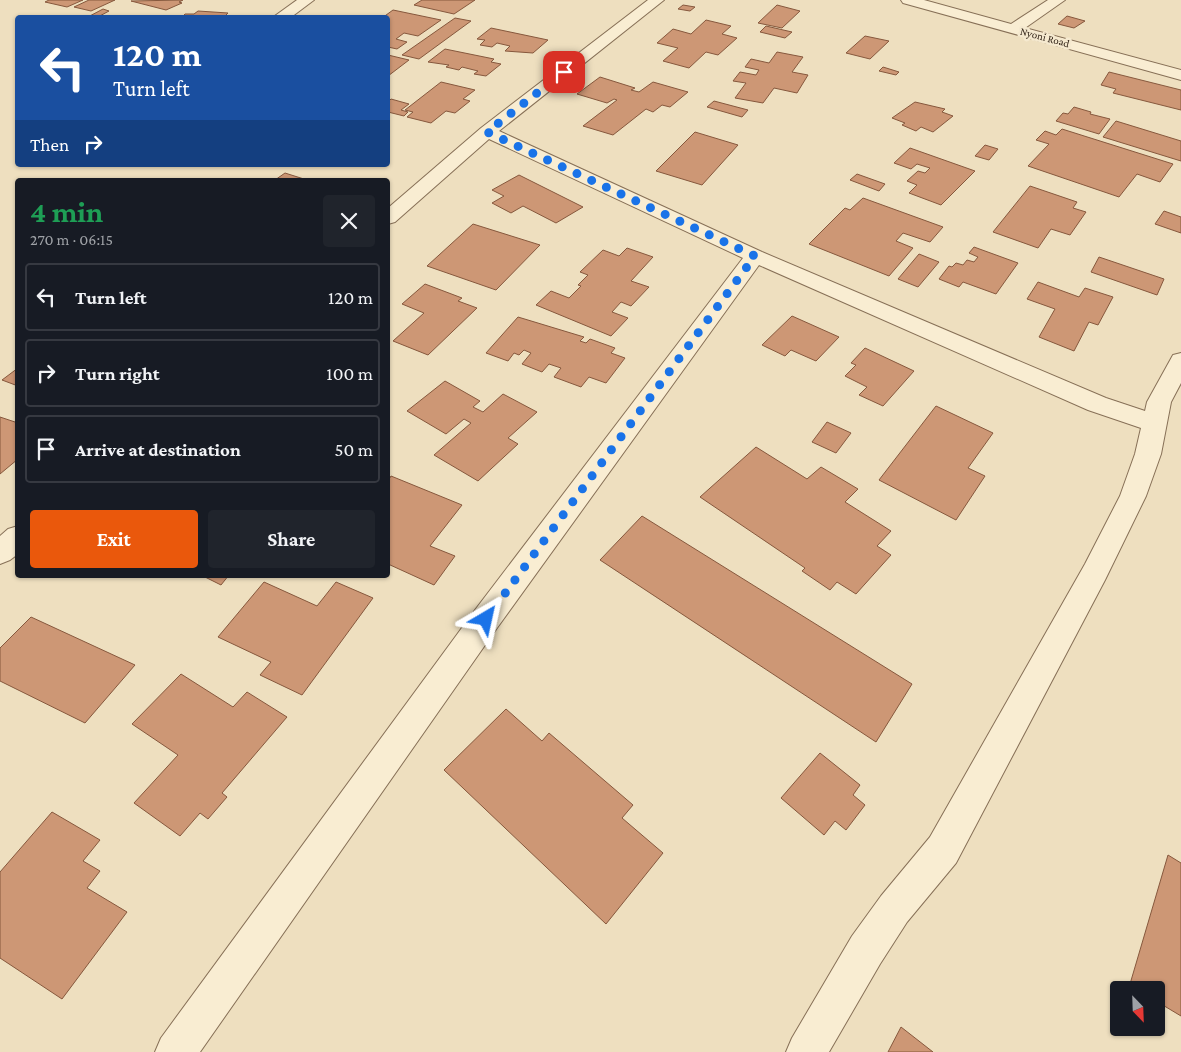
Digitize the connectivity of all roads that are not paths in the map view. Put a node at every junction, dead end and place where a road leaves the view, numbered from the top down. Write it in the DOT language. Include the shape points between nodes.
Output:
graph roads {
  1 [pos="308,0"];
  2 [pos="657,0"];
  3 [pos="908,0"];
  4 [pos="1058,0"];
  5 [pos="284,15"];
  6 [pos="1013,29"];
  7 [pos="1181,75"];
  8 [pos="487,132"];
  9 [pos="390,216"];
  10 [pos="755,256"];
  11 [pos="1181,361"];
  12 [pos="1153,423"];
  13 [pos="15,540"];
  14 [pos="0,552"];
  15 [pos="175,1052"];
  16 [pos="806,1052"];
  1 -- 5 [label="street"];
  2 -- 8 [label="street"];
  3 -- 6 [label="street, Nyoni Road"];
  4 -- 6 [label="street"];
  6 -- 7 [label="street, Nyoni Road"];
  8 -- 9 [label="street"];
  8 -- 10 [label="street"];
  10 -- 12 [label="street" via="1097,404"];
  10 -- 15 [label="street" via="486,619"];
  11 -- 12 [label="street" via="1159,402"];
  12 -- 16 [label="street" via="1148,454 1133,496 943,850 894,909 866,950"];
  13 -- 14 [label="street"];
}
